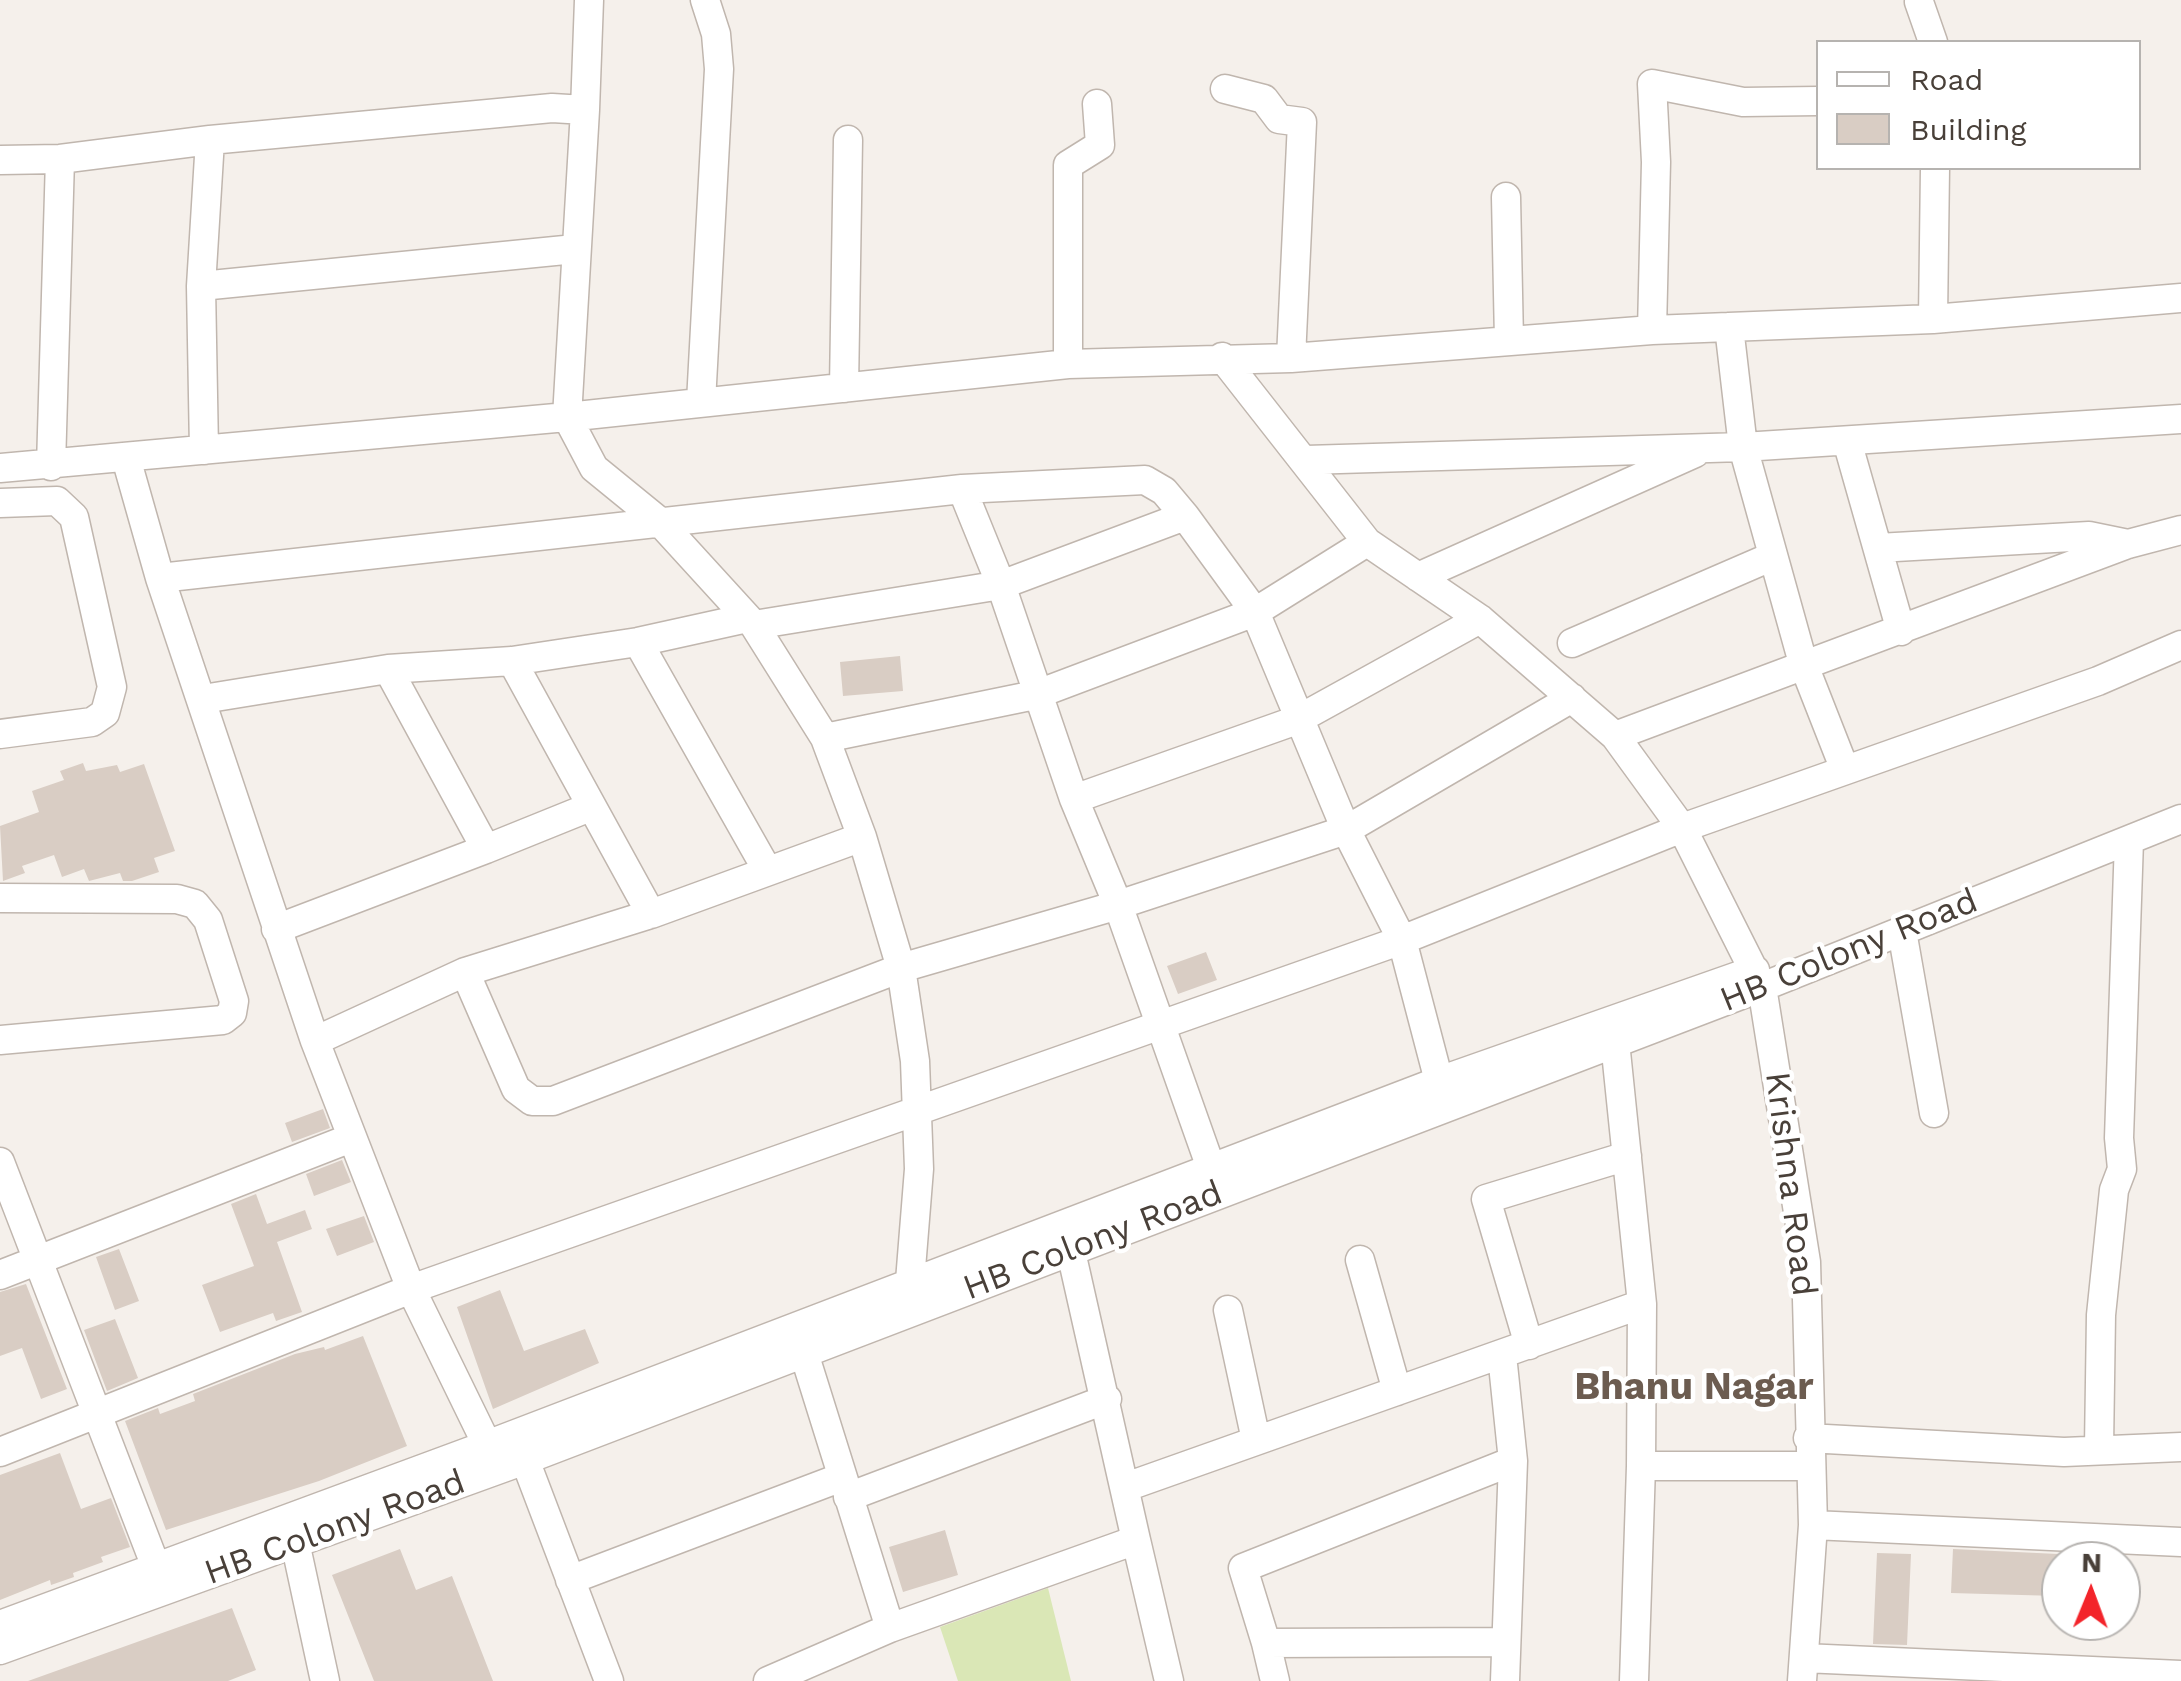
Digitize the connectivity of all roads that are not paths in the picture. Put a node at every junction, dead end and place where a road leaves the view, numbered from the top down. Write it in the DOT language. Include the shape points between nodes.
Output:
graph roads {
  1 [pos="589,0"];
  2 [pos="705,0"];
  3 [pos="1919,2"];
  4 [pos="1931,40"];
  5 [pos="1225,89"];
  6 [pos="1816,101"];
  7 [pos="1097,104"];
  8 [pos="584,110"];
  9 [pos="210,140"];
  10 [pos="848,140"];
  11 [pos="60,159"];
  12 [pos="0,160"];
  13 [pos="1935,170"];
  14 [pos="1506,197"];
  15 [pos="575,249"];
  16 [pos="201,286"];
  17 [pos="2181,298"];
  18 [pos="1932,318"];
  19 [pos="1729,327"];
  20 [pos="1652,330"];
  21 [pos="1509,341"];
  22 [pos="1222,357"];
  23 [pos="1290,358"];
  24 [pos="1068,364"];
  25 [pos="844,388"];
  26 [pos="701,402"];
  27 [pos="567,417"];
  28 [pos="2181,419"];
  29 [pos="1848,441"];
  30 [pos="1744,447"];
  31 [pos="1707,448"];
  32 [pos="204,450"];
  33 [pos="126,458"];
  34 [pos="1306,460"];
  35 [pos="51,466"];
  36 [pos="0,468"];
  37 [pos="962,489"];
  38 [pos="0,504"];
  39 [pos="1185,516"];
  40 [pos="659,521"];
  41 [pos="2181,530"];
  42 [pos="1367,542"];
  43 [pos="2128,544"];
  44 [pos="1878,548"];
  45 [pos="1773,556"];
  46 [pos="1418,577"];
  47 [pos="160,578"];
  48 [pos="1001,585"];
  49 [pos="1255,612"];
  50 [pos="1480,619"];
  51 [pos="751,622"];
  52 [pos="1901,631"];
  53 [pos="638,642"];
  54 [pos="1572,643"];
  55 [pos="2181,645"];
  56 [pos="512,661"];
  57 [pos="1802,663"];
  58 [pos="388,669"];
  59 [pos="1035,695"];
  60 [pos="1572,698"];
  61 [pos="202,699"];
  62 [pos="1297,720"];
  63 [pos="0,734"];
  64 [pos="1615,736"];
  65 [pos="825,738"];
  66 [pos="1845,770"];
  67 [pos="1074,798"];
  68 [pos="2181,802"];
  69 [pos="590,807"];
  70 [pos="2181,820"];
  71 [pos="1682,828"];
  72 [pos="1346,830"];
  73 [pos="862,837"];
  74 [pos="2129,840"];
  75 [pos="486,850"];
  76 [pos="766,868"];
  77 [pos="0,898"];
  78 [pos="1118,905"];
  79 [pos="652,914"];
  80 [pos="276,928"];
  81 [pos="1902,931"];
  82 [pos="1402,940"];
  83 [pos="900,968"];
  84 [pos="466,972"];
  85 [pos="1758,979"];
  86 [pos="1162,1026"];
  87 [pos="0,1040"];
  88 [pos="315,1041"];
  89 [pos="1615,1042"];
  90 [pos="1439,1081"];
  91 [pos="917,1112"];
  92 [pos="1934,1114"];
  93 [pos="352,1138"];
  94 [pos="1627,1156"];
  95 [pos="0,1162"];
  96 [pos="1215,1181"];
  97 [pos="1068,1236"];
  98 [pos="36,1259"];
  99 [pos="1360,1260"];
  100 [pos="0,1275"];
  101 [pos="910,1282"];
  102 [pos="411,1289"];
  103 [pos="1642,1304"];
  104 [pos="1228,1310"];
  105 [pos="1529,1344"];
  106 [pos="803,1350"];
  107 [pos="1502,1355"];
  108 [pos="1397,1392"];
  109 [pos="1107,1399"];
  110 [pos="99,1416"];
  111 [pos="1256,1440"];
  112 [pos="2098,1447"];
  113 [pos="2181,1447"];
  114 [pos="0,1452"];
  115 [pos="1808,1452"];
  116 [pos="504,1458"];
  117 [pos="1513,1461"];
  118 [pos="1641,1466"];
  119 [pos="845,1487"];
  120 [pos="1126,1487"];
  121 [pos="1813,1524"];
  122 [pos="1136,1540"];
  123 [pos="295,1542"];
  124 [pos="2181,1542"];
  125 [pos="160,1578"];
  126 [pos="570,1580"];
  127 [pos="0,1626"];
  128 [pos="890,1628"];
  129 [pos="1506,1642"];
  130 [pos="1266,1643"];
  131 [pos="0,1650"];
  132 [pos="1803,1670"];
  133 [pos="2181,1675"];
  134 [pos="325,1681"];
  135 [pos="609,1681"];
  136 [pos="768,1681"];
  137 [pos="1170,1681"];
  138 [pos="1274,1681"];
  139 [pos="1505,1681"];
  140 [pos="1634,1681"];
  1 -- 8 [label="street"];
  2 -- 26 [label="street" via="719,69"];
  3 -- 4 [label="street"];
  5 -- 23 [label="street" via="1264,99 1279,119 1302,122"];
  6 -- 20 [label="street" via="1743,102 1652,84"];
  7 -- 24 [label="street" via="1100,145 1068,164"];
  8 -- 9 [label="street"];
  8 -- 15 [label="street"];
  9 -- 11 [label="street"];
  9 -- 16 [label="street"];
  10 -- 25 [label="street"];
  11 -- 12 [label="street"];
  11 -- 35 [label="street"];
  13 -- 18 [label="street"];
  14 -- 21 [label="street"];
  15 -- 16 [label="street"];
  15 -- 27 [label="street"];
  16 -- 32 [label="street"];
  17 -- 18 [label="street"];
  18 -- 19 [label="street"];
  19 -- 20 [label="street"];
  19 -- 30 [label="street"];
  20 -- 21 [label="street"];
  21 -- 23 [label="street"];
  22 -- 23 [label="street"];
  22 -- 24 [label="street"];
  22 -- 34 [label="street, Krishna Road"];
  24 -- 25 [label="street"];
  25 -- 26 [label="street"];
  26 -- 27 [label="street"];
  27 -- 32 [label="street"];
  27 -- 40 [label="street" via="594,468"];
  28 -- 29 [label="street"];
  29 -- 30 [label="street"];
  29 -- 44 [label="street"];
  30 -- 31 [label="street"];
  30 -- 45 [label="street"];
  31 -- 34 [label="street"];
  31 -- 46 [label="street"];
  32 -- 33 [label="street"];
  33 -- 35 [label="street"];
  33 -- 47 [label="street"];
  34 -- 42 [label="street, Krishna Road"];
  35 -- 36 [label="street"];
  37 -- 39 [label="street" via="1145,480"];
  37 -- 40 [label="street"];
  37 -- 48 [label="street"];
  38 -- 63 [label="street" via="57,501 74,518 112,687 105,713 92,722"];
  39 -- 48 [label="street"];
  39 -- 49 [label="street"];
  40 -- 47 [label="street"];
  40 -- 51 [label="street"];
  41 -- 43 [label="street"];
  42 -- 46 [label="street, Krishna Road"];
  42 -- 49 [label="street"];
  43 -- 44 [label="street" via="2090,536"];
  43 -- 52 [label="street"];
  44 -- 52 [label="street"];
  45 -- 54 [label="street"];
  45 -- 57 [label="street"];
  46 -- 50 [label="street, Krishna Road"];
  47 -- 61 [label="street"];
  48 -- 51 [label="street"];
  48 -- 59 [label="street"];
  49 -- 59 [label="street"];
  49 -- 62 [label="street"];
  50 -- 60 [label="street, Krishna Road"];
  50 -- 62 [label="street"];
  51 -- 53 [label="street"];
  51 -- 65 [label="street"];
  52 -- 57 [label="street"];
  53 -- 56 [label="street"];
  53 -- 76 [label="street"];
  55 -- 66 [label="street"];
  56 -- 58 [label="street"];
  56 -- 69 [label="street"];
  57 -- 64 [label="street"];
  57 -- 66 [label="street"];
  58 -- 61 [label="street"];
  58 -- 75 [label="street"];
  59 -- 65 [label="street"];
  59 -- 67 [label="street"];
  60 -- 64 [label="street, Krishna Road"];
  60 -- 72 [label="street"];
  61 -- 80 [label="street"];
  62 -- 67 [label="street"];
  62 -- 72 [label="street"];
  64 -- 71 [label="street, Krishna Road"];
  65 -- 73 [label="street"];
  66 -- 71 [label="street"];
  67 -- 78 [label="street"];
  68 -- 85 [label="street"];
  69 -- 75 [label="street"];
  69 -- 79 [label="street"];
  70 -- 74 [label="street, HB Colony Road"];
  71 -- 82 [label="street"];
  71 -- 85 [label="street, Krishna Road"];
  72 -- 78 [label="street"];
  72 -- 82 [label="street"];
  73 -- 76 [label="street"];
  73 -- 83 [label="street"];
  74 -- 81 [label="street, HB Colony Road"];
  74 -- 112 [label="street" via="2122,1169 2101,1315"];
  75 -- 80 [label="street"];
  76 -- 79 [label="street"];
  77 -- 87 [label="street" via="194,904 208,920 234,1001 224,1020"];
  78 -- 83 [label="street"];
  78 -- 86 [label="street"];
  79 -- 84 [label="street"];
  80 -- 88 [label="street"];
  81 -- 85 [label="street, HB Colony Road"];
  81 -- 92 [label="street"];
  82 -- 86 [label="street"];
  82 -- 90 [label="street"];
  83 -- 84 [label="street" via="553,1101 532,1101 516,1089"];
  83 -- 91 [label="street"];
  84 -- 88 [label="street"];
  85 -- 89 [label="street, HB Colony Road"];
  85 -- 90 [label="street"];
  85 -- 115 [label="street, Krishna Road" via="1806,1262"];
  86 -- 91 [label="street"];
  86 -- 96 [label="street"];
  88 -- 93 [label="street"];
  89 -- 94 [label="street"];
  89 -- 96 [label="street, HB Colony Road"];
  90 -- 96 [label="street"];
  91 -- 101 [label="street"];
  91 -- 102 [label="street"];
  93 -- 98 [label="street"];
  93 -- 102 [label="street"];
  94 -- 103 [label="street"];
  94 -- 105 [label="street" via="1486,1199"];
  95 -- 98 [label="street"];
  96 -- 97 [label="street, HB Colony Road"];
  97 -- 101 [label="street"];
  97 -- 106 [label="street, HB Colony Road"];
  97 -- 109 [label="street"];
  98 -- 100 [label="street"];
  98 -- 110 [label="street"];
  99 -- 108 [label="street"];
  101 -- 116 [label="street"];
  102 -- 110 [label="street"];
  102 -- 116 [label="street"];
  103 -- 105 [label="street"];
  103 -- 118 [label="street"];
  104 -- 111 [label="street"];
  105 -- 107 [label="street"];
  106 -- 116 [label="street, HB Colony Road"];
  106 -- 119 [label="street"];
  107 -- 108 [label="street"];
  107 -- 117 [label="street"];
  108 -- 111 [label="street"];
  109 -- 119 [label="street"];
  109 -- 120 [label="street"];
  110 -- 114 [label="street"];
  110 -- 125 [label="street"];
  111 -- 120 [label="street"];
  112 -- 113 [label="street"];
  112 -- 115 [label="street"];
  115 -- 118 [label="street"];
  115 -- 121 [label="street, Krishna Road"];
  116 -- 123 [label="street, HB Colony Road"];
  116 -- 125 [label="street"];
  116 -- 126 [label="street"];
  117 -- 129 [label="street"];
  117 -- 130 [label="street" via="1243,1568"];
  118 -- 140 [label="street"];
  119 -- 126 [label="street"];
  119 -- 128 [label="street"];
  120 -- 122 [label="street"];
  121 -- 124 [label="street"];
  121 -- 132 [label="street, Krishna Road"];
  122 -- 128 [label="street"];
  122 -- 137 [label="street"];
  123 -- 125 [label="street, HB Colony Road"];
  123 -- 134 [label="street"];
  125 -- 127 [label="street"];
  125 -- 131 [label="street, HB Colony Road"];
  126 -- 135 [label="street"];
  128 -- 136 [label="street"];
  129 -- 130 [label="street"];
  129 -- 139 [label="street"];
  130 -- 138 [label="street"];
  132 -- 133 [label="street"];
}
